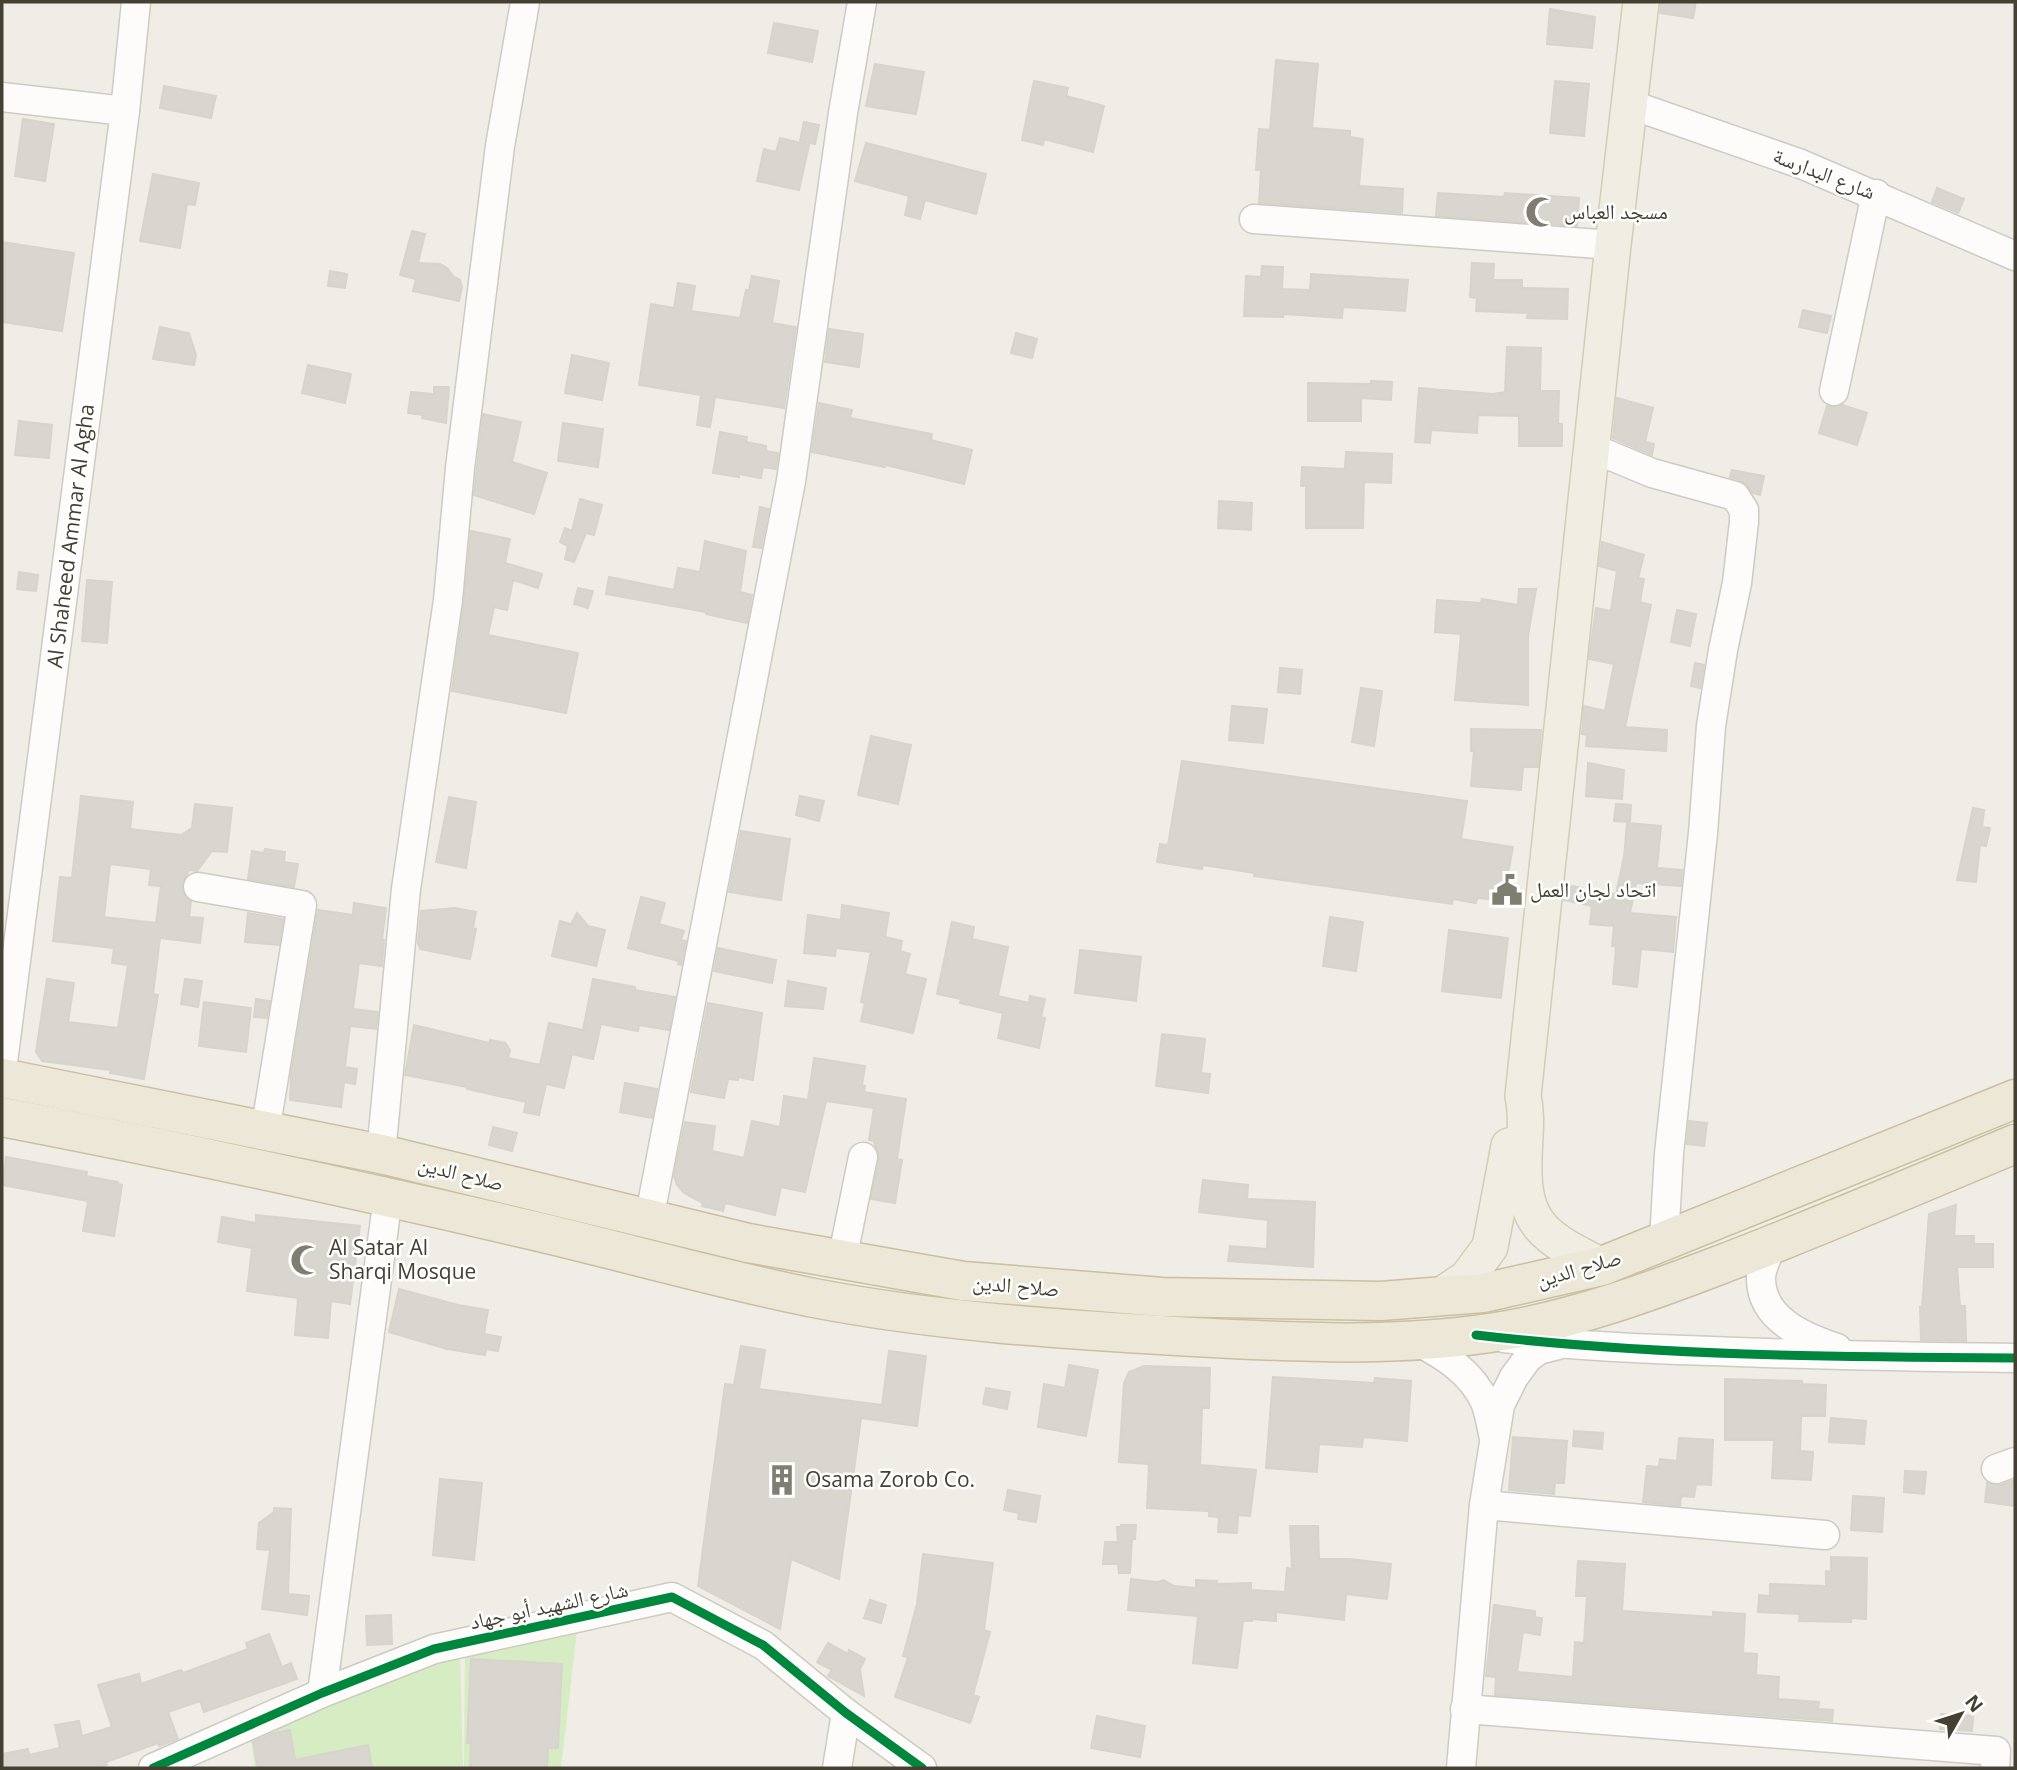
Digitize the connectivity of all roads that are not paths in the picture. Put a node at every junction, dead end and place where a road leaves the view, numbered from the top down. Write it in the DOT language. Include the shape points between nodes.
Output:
graph roads {
  1 [pos="136,2"];
  2 [pos="525,2"];
  3 [pos="862,2"];
  4 [pos="1641,2"];
  5 [pos="2,97"];
  6 [pos="1629,104"];
  7 [pos="125,111"];
  8 [pos="1876,194"];
  9 [pos="1254,219"];
  10 [pos="1613,245"];
  11 [pos="2015,256"];
  12 [pos="1834,391"];
  13 [pos="1592,447"];
  14 [pos="198,887"];
  15 [pos="2,1070"];
  16 [pos="2,1077"];
  17 [pos="1522,1096"];
  18 [pos="2015,1099"];
  19 [pos="2,1117"];
  20 [pos="265,1132"];
  21 [pos="2015,1144"];
  22 [pos="381,1154"];
  23 [pos="863,1157"];
  24 [pos="388,1197"];
  25 [pos="649,1220"];
  26 [pos="1664,1241"];
  27 [pos="1772,1245"];
  28 [pos="838,1260"];
  29 [pos="1602,1266"];
  30 [pos="963,1281"];
  31 [pos="1440,1296"];
  32 [pos="815,1298"];
  33 [pos="948,1318"];
  34 [pos="1476,1335"];
  35 [pos="1415,1340"];
  36 [pos="1558,1345"];
  37 [pos="1866,1357"];
  38 [pos="2015,1358"];
  39 [pos="1494,1437"];
  40 [pos="1484,1505"];
  41 [pos="1825,1535"];
  42 [pos="322,1693"];
  43 [pos="1465,1709"];
  44 [pos="846,1713"];
  45 [pos="153,1768"];
  46 [pos="837,1768"];
  47 [pos="922,1768"];
  48 [pos="1461,1768"];
  49 [pos="1995,1768"];
  1 -- 7 [label="street, Al Shaheed Ammar Al Agha"];
  2 -- 22 [label="street" via="500,146 448,600 406,889"];
  3 -- 25 [label="street" via="791,481"];
  4 -- 6 [label="main road"];
  5 -- 7 [label="street"];
  6 -- 8 [label="street, شارع البدارسة"];
  6 -- 10 [label="main road"];
  7 -- 15 [label="street, Al Shaheed Ammar Al Agha"];
  8 -- 11 [label="street, شارع البدارسة"];
  8 -- 12 [label="street"];
  9 -- 10 [label="street"];
  10 -- 13 [label="main road"];
  13 -- 17 [label="main road"];
  13 -- 26 [label="street" via="1652,473 1735,496 1744,510 1737,583 1711,726"];
  14 -- 20 [label="street" via="302,905"];
  16 -- 20 [label="highway, صلاح الدين"];
  17 -- 29 [label="main road" via="1527,1114 1524,1165 1533,1218 1558,1244"];
  17 -- 31 [label="main road" via="1514,1115 1490,1247 1467,1278"];
  18 -- 26 [label="highway, صلاح الدين"];
  19 -- 24 [label="highway, صلاح الدين"];
  20 -- 22 [label="highway, صلاح الدين"];
  21 -- 27 [label="highway, صلاح الدين"];
  22 -- 25 [label="highway, صلاح الدين"];
  23 -- 28 [label="street"];
  24 -- 32 [label="highway, صلاح الدين"];
  24 -- 42 [label="street"];
  25 -- 28 [label="highway, صلاح الدين"];
  26 -- 29 [label="highway, صلاح الدين"];
  27 -- 34 [label="highway, صلاح الدين" via="1623,1300 1546,1322"];
  27 -- 37 [label="street" via="1761,1277 1767,1303 1776,1315 1805,1336"];
  28 -- 30 [label="highway, صلاح الدين"];
  28 -- 32 [label="highway" via="842,1283"];
  29 -- 31 [label="highway, صلاح الدين" via="1483,1293"];
  30 -- 31 [label="highway, صلاح الدين" via="1212,1298 1381,1301"];
  30 -- 33 [label="highway" via="943,1297"];
  32 -- 33 [label="highway, صلاح الدين"];
  33 -- 35 [label="highway, صلاح الدين" via="1230,1339"];
  34 -- 35 [label="highway, صلاح الدين"];
  34 -- 36 [label="street"];
  35 -- 39 [label="street" via="1443,1355 1470,1380 1484,1401"];
  36 -- 37 [label="street"];
  36 -- 39 [label="street" via="1528,1358 1514,1377 1500,1405"];
  37 -- 38 [label="street"];
  39 -- 40 [label="street"];
  40 -- 41 [label="street"];
  40 -- 43 [label="street"];
  42 -- 44 [label="street, شارع الشهيد أبو جهاد" via="434,1649 672,1597 763,1645"];
  42 -- 45 [label="street, شارع الشهيد أبو جهاد"];
  43 -- 48 [label="street"];
  43 -- 49 [label="street" via="1996,1751"];
  44 -- 46 [label="street"];
  44 -- 47 [label="street, شارع الشهيد أبو جهاد"];
}
